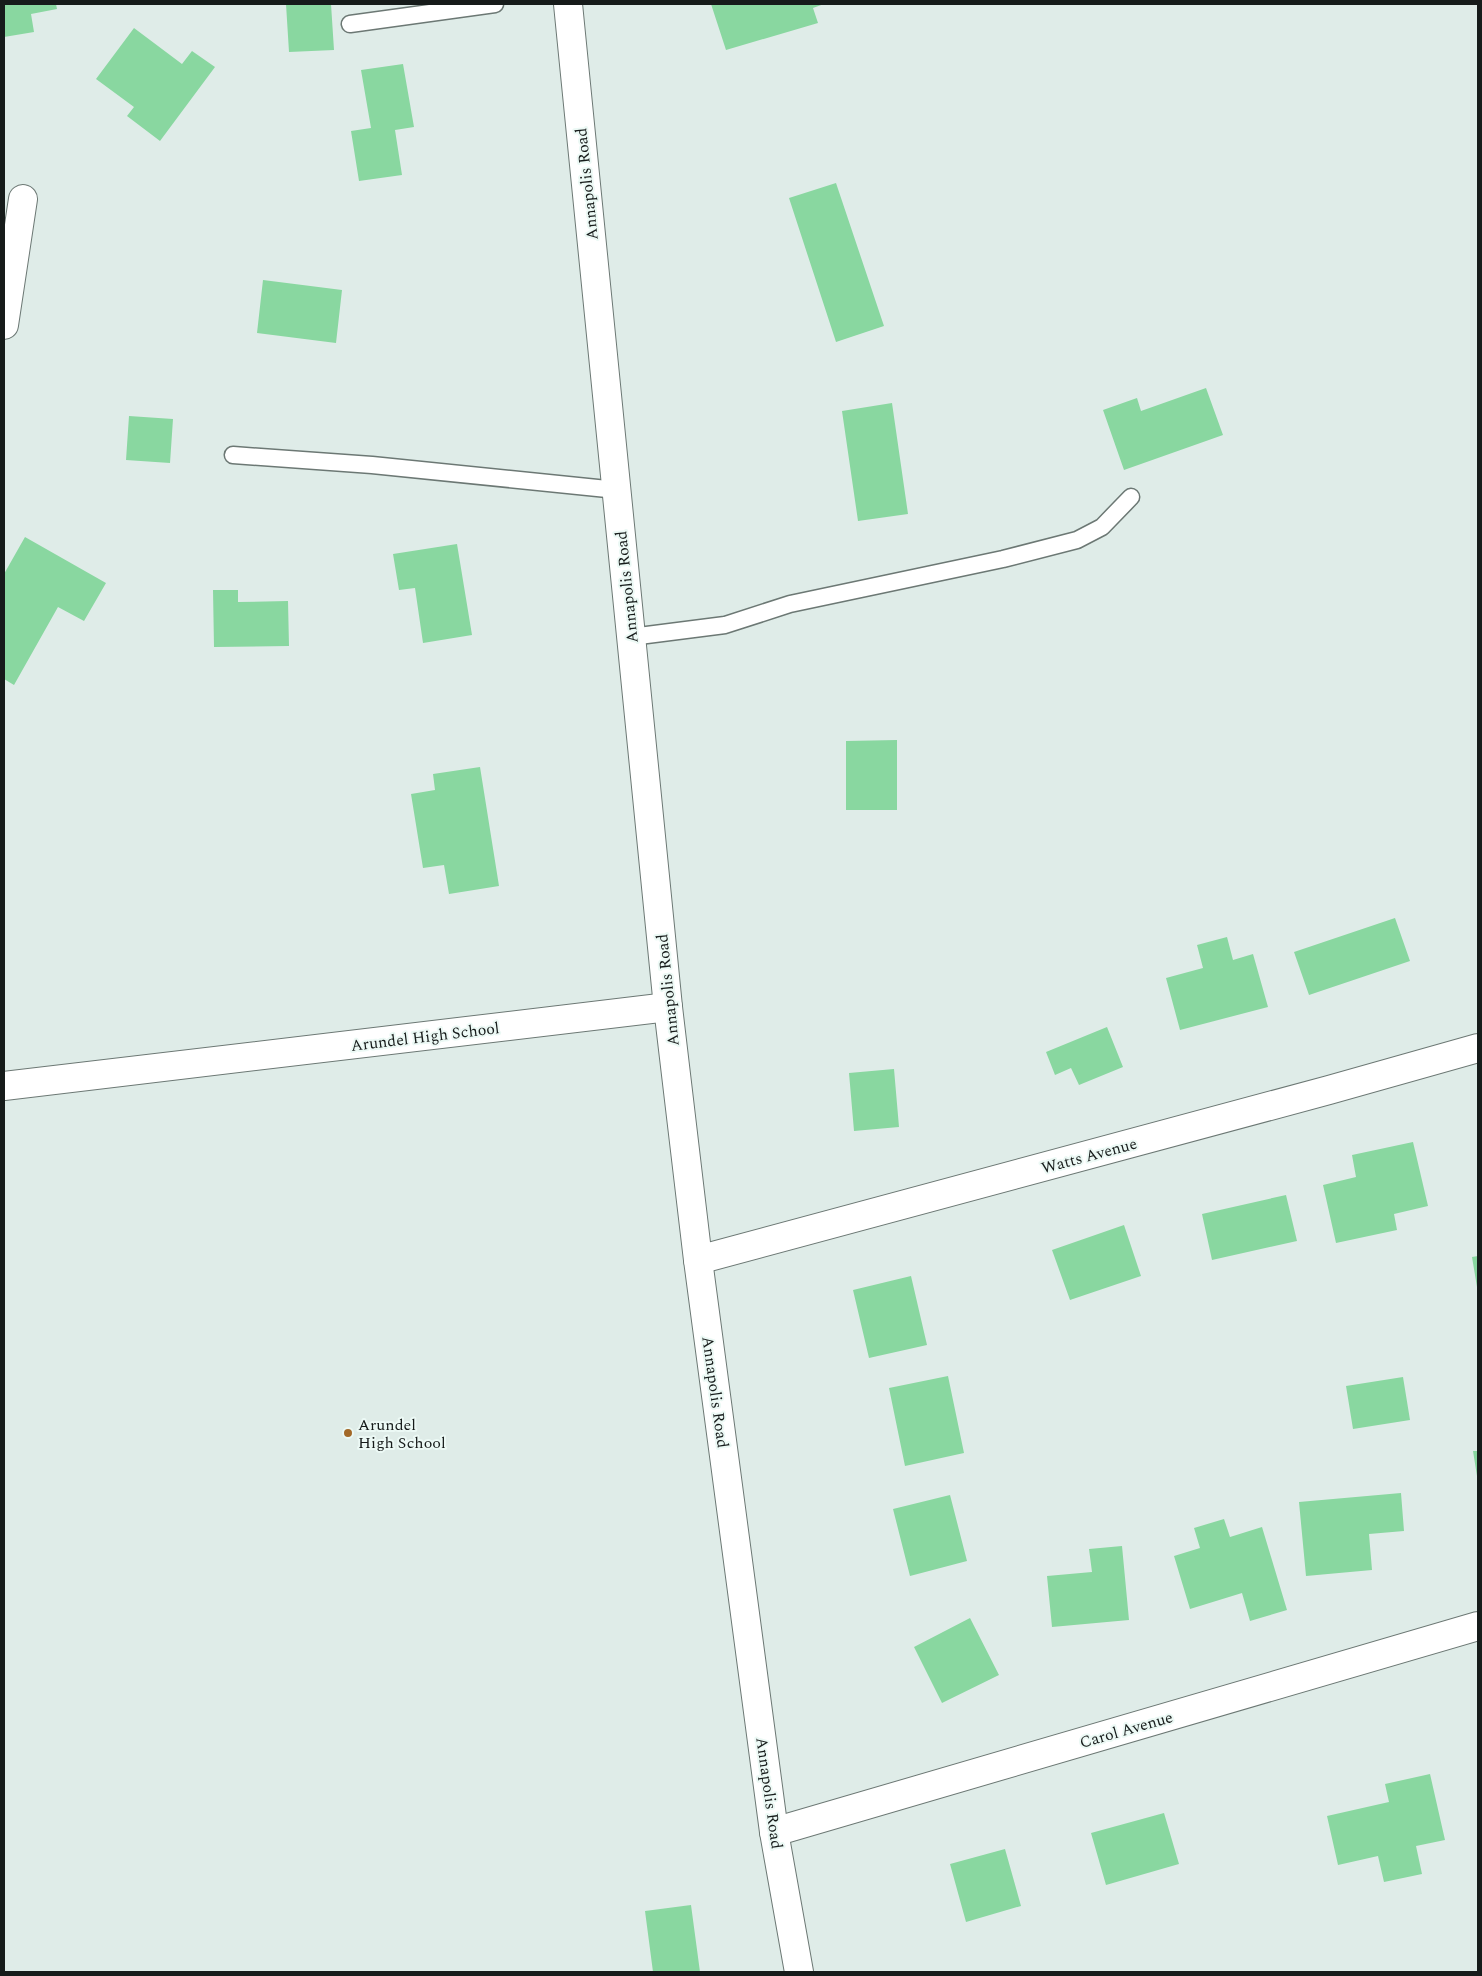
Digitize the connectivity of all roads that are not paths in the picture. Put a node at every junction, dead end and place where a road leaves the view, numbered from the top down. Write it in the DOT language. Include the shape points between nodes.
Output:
graph roads {
  1 [pos="496,4"];
  2 [pos="568,4"];
  3 [pos="350,24"];
  4 [pos="23,199"];
  5 [pos="4,326"];
  6 [pos="233,455"];
  7 [pos="617,490"];
  8 [pos="1131,497"];
  9 [pos="632,637"];
  10 [pos="668,1008"];
  11 [pos="1478,1048"];
  12 [pos="4,1086"];
  13 [pos="698,1260"];
  14 [pos="1478,1626"];
  15 [pos="774,1832"];
  16 [pos="799,1972"];
  1 -- 3 [label="lane"];
  2 -- 7 [label="street, Annapolis Road"];
  4 -- 5 [label="street"];
  6 -- 7 [label="lane" via="372,465"];
  7 -- 9 [label="street, Annapolis Road"];
  8 -- 9 [label="lane" via="1102,527 1077,540 790,604 725,625"];
  9 -- 10 [label="street, Annapolis Road"];
  10 -- 12 [label="street, Arundel High School"];
  10 -- 13 [label="street, Annapolis Road"];
  11 -- 13 [label="street, Watts Avenue"];
  13 -- 15 [label="street, Annapolis Road"];
  14 -- 15 [label="street, Carol Avenue"];
  15 -- 16 [label="street, Annapolis Road"];
}
